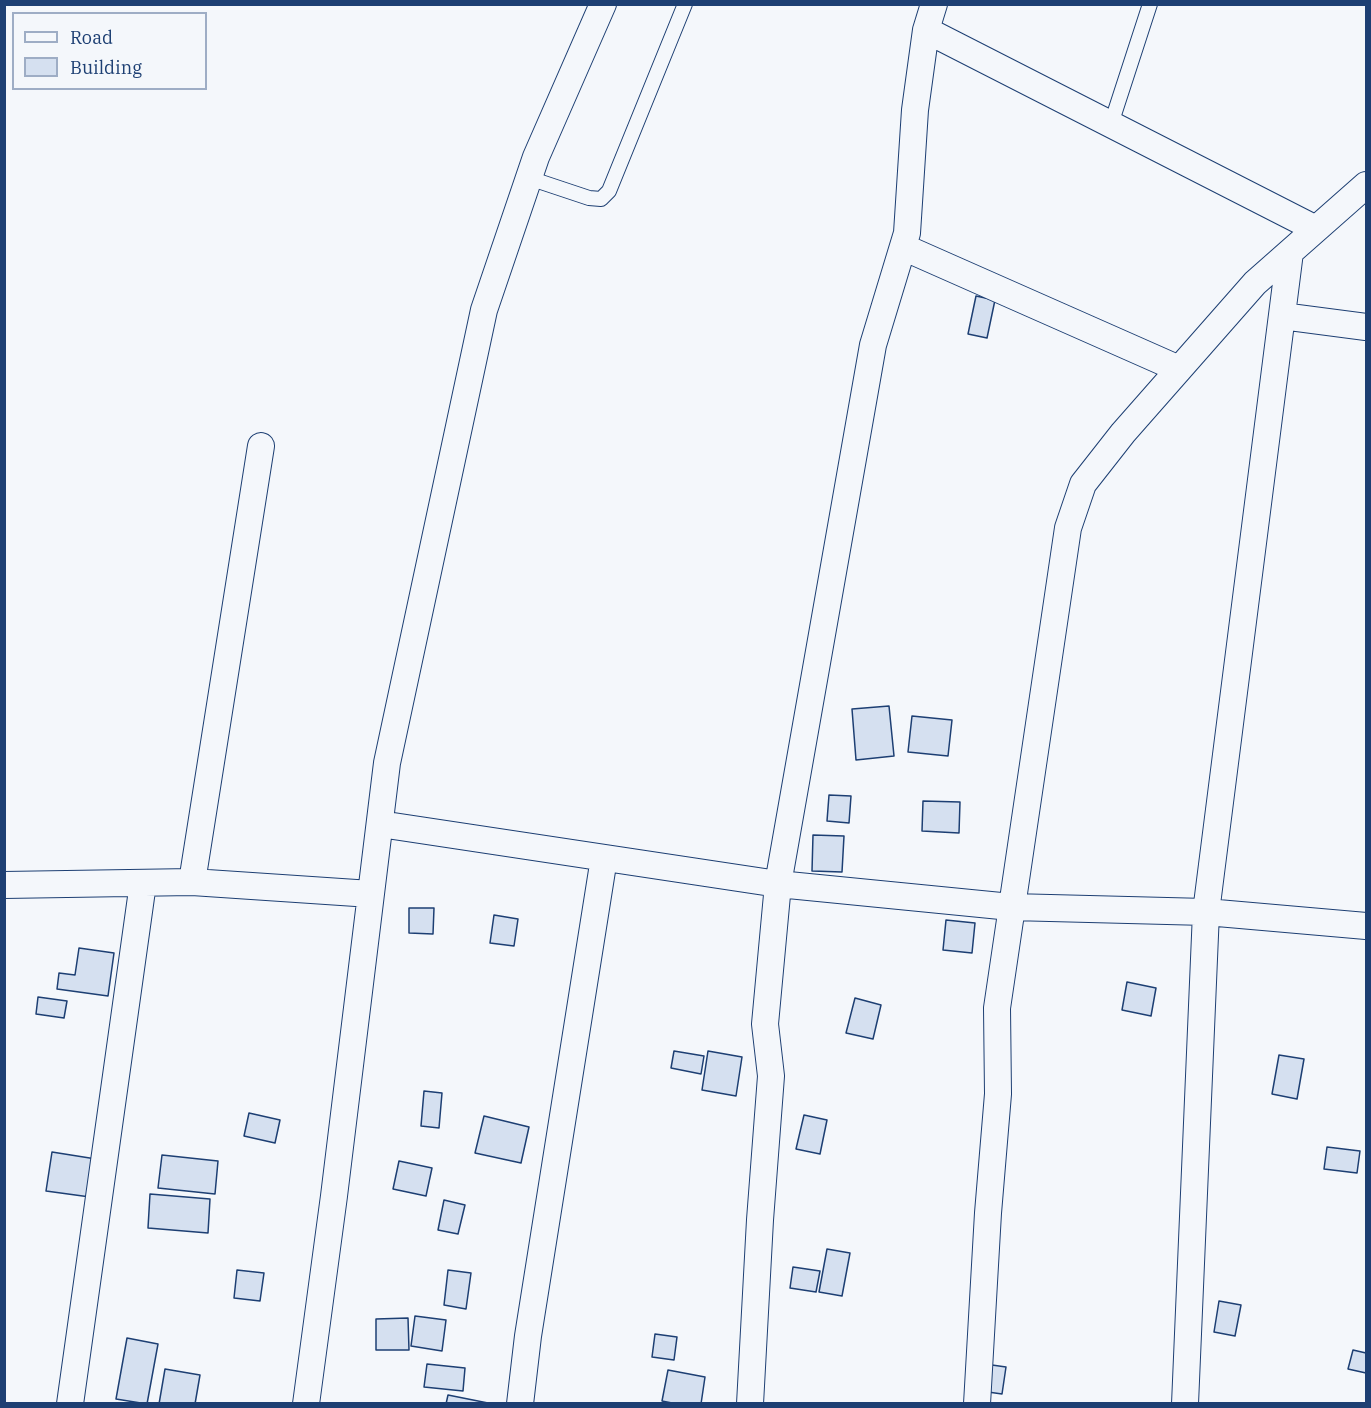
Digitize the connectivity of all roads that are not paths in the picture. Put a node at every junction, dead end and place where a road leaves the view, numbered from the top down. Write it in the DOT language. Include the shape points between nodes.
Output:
graph roads {
  1 [pos="603,4"];
  2 [pos="685,4"];
  3 [pos="934,4"];
  4 [pos="1150,4"];
  5 [pos="926,30"];
  6 [pos="1111,124"];
  7 [pos="529,178"];
  8 [pos="1366,184"];
  9 [pos="1316,229"];
  10 [pos="903,247"];
  11 [pos="1290,252"];
  12 [pos="1282,316"];
  13 [pos="1366,327"];
  14 [pos="1179,369"];
  15 [pos="261,446"];
  16 [pos="380,824"];
  17 [pos="604,858"];
  18 [pos="192,882"];
  19 [pos="143,883"];
  20 [pos="778,884"];
  21 [pos="4,885"];
  22 [pos="371,894"];
  23 [pos="1011,907"];
  24 [pos="1206,912"];
  25 [pos="1366,926"];
  26 [pos="70,1404"];
  27 [pos="306,1404"];
  28 [pos="520,1404"];
  29 [pos="750,1404"];
  30 [pos="977,1404"];
  31 [pos="1185,1404"];
  1 -- 7 [label="street"];
  2 -- 7 [label="lane" via="609,191 601,199 589,198"];
  3 -- 5 [label="street"];
  4 -- 6 [label="lane"];
  5 -- 6 [label="street"];
  5 -- 10 [label="street"];
  6 -- 9 [label="street"];
  7 -- 16 [label="street" via="484,310 387,763"];
  8 -- 9 [label="street"];
  9 -- 11 [label="street"];
  10 -- 14 [label="street"];
  10 -- 20 [label="street" via="873,345"];
  11 -- 12 [label="street"];
  11 -- 14 [label="street" via="1255,283"];
  12 -- 13 [label="street"];
  12 -- 24 [label="street"];
  14 -- 23 [label="street" via="1083,484 1068,528"];
  15 -- 18 [label="street"];
  16 -- 17 [label="street"];
  16 -- 22 [label="street"];
  17 -- 20 [label="street"];
  17 -- 28 [label="street"];
  18 -- 19 [label="street"];
  18 -- 22 [label="street"];
  19 -- 21 [label="street"];
  19 -- 26 [label="street"];
  20 -- 23 [label="street"];
  20 -- 29 [label="street" via="765,1024 771,1076"];
  22 -- 27 [label="street"];
  23 -- 24 [label="street"];
  23 -- 30 [label="street" via="997,1008 998,1094"];
  24 -- 25 [label="street"];
  24 -- 31 [label="street"];
}
